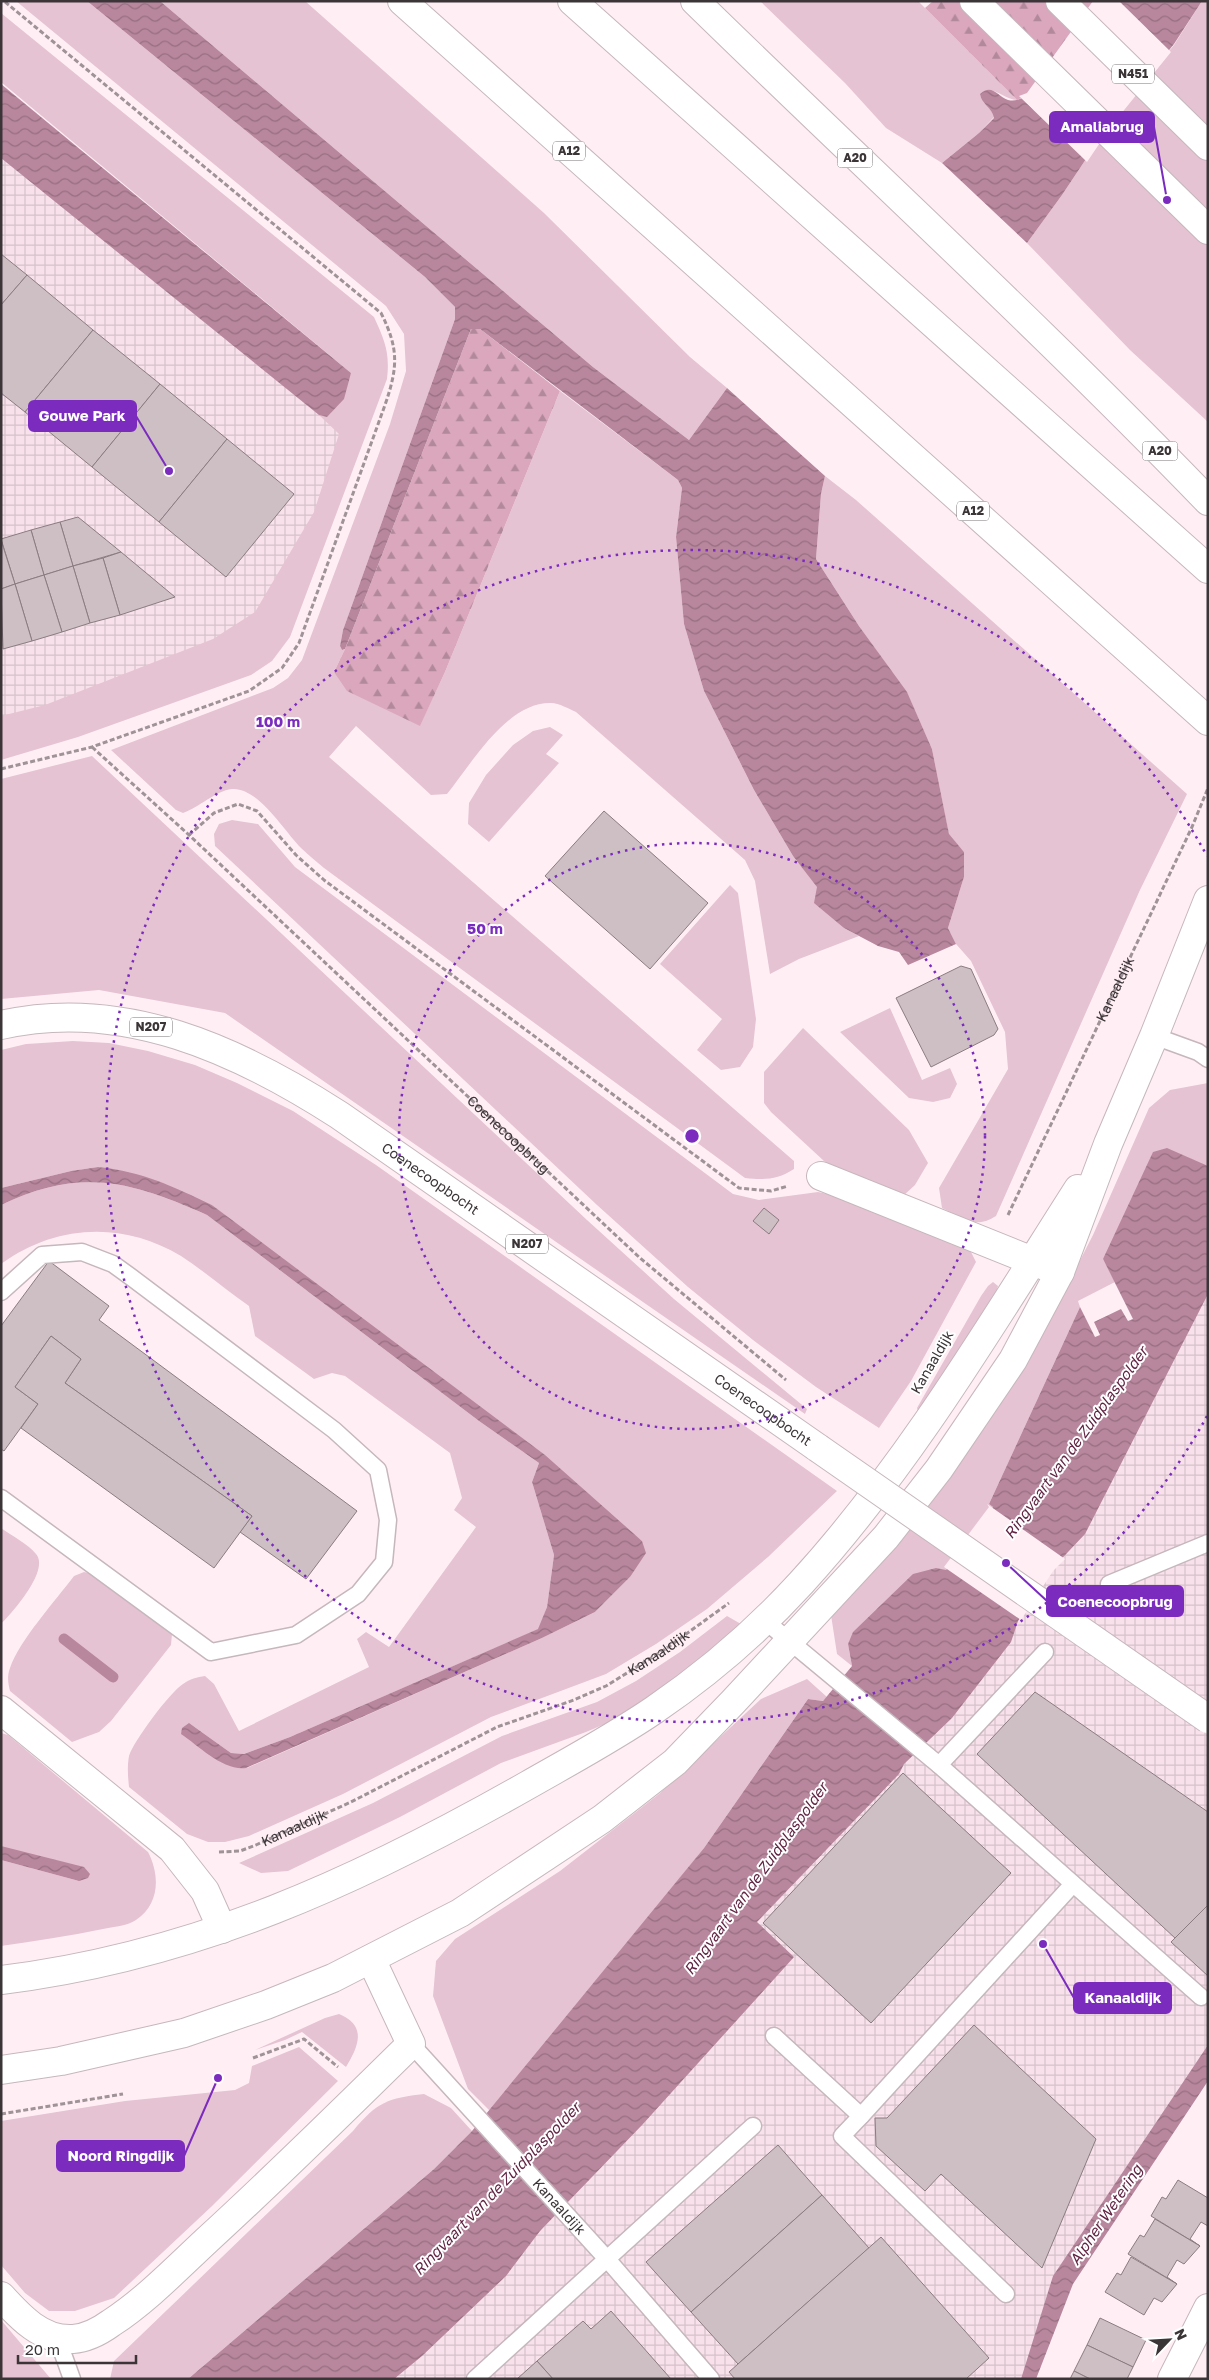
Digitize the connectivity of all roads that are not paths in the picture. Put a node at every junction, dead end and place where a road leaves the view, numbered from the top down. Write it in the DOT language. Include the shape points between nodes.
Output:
graph roads {
  1 [pos="402,1"];
  2 [pos="572,1"];
  3 [pos="695,1"];
  4 [pos="974,1"];
  5 [pos="1060,1"];
  6 [pos="1208,146"];
  7 [pos="1208,230"];
  8 [pos="1208,501"];
  9 [pos="1208,569"];
  10 [pos="1208,721"];
  11 [pos="1208,900"];
  12 [pos="1,1025"];
  13 [pos="1154,1036"];
  14 [pos="1208,1059"];
  15 [pos="1108,1144"];
  16 [pos="822,1176"];
  17 [pos="1033,1260"];
  18 [pos="1060,1272"];
  19 [pos="1,1292"];
  20 [pos="1,1498"];
  21 [pos="1208,1543"];
  22 [pos="1109,1584"];
  23 [pos="764,1620"];
  24 [pos="790,1642"];
  25 [pos="1045,1652"];
  26 [pos="1,1710"];
  27 [pos="1208,1719"];
  28 [pos="939,1765"];
  29 [pos="1072,1884"];
  30 [pos="222,1929"];
  31 [pos="372,1960"];
  32 [pos="1,1980"];
  33 [pos="1201,1997"];
  34 [pos="774,2036"];
  35 [pos="411,2044"];
  36 [pos="1,2070"];
  37 [pos="862,2116"];
  38 [pos="753,2126"];
  39 [pos="607,2259"];
  40 [pos="1006,2294"];
  41 [pos="1,2296"];
  42 [pos="1208,2308"];
  43 [pos="62,2339"];
  44 [pos="72,2379"];
  45 [pos="475,2379"];
  46 [pos="710,2379"];
  47 [pos="1172,2379"];
  1 -- 10 [label="main road, A12"];
  2 -- 9 [label="main road"];
  3 -- 8 [label="main road, A20" via="1111,401"];
  4 -- 7 [label="main road"];
  5 -- 6 [label="main road, N451"];
  11 -- 13 [label="main road, Kanaaldijk"];
  12 -- 27 [label="main road, Coenecoopbocht / N207, bridge" via="64,1016 126,1021 182,1035 256,1066 339,1114"];
  13 -- 14 [label="lane" via="1198,1052"];
  13 -- 15 [label="main road, Kanaaldijk"];
  15 -- 17 [label="main road, Kanaaldijk"];
  15 -- 18 [label="main road, Kanaaldijk"];
  16 -- 17 [label="main road"];
  17 -- 18 [label="main road"];
  17 -- 23 [label="main road, Kanaaldijk" via="881,1484 799,1586"];
  18 -- 24 [label="main road, Kanaaldijk" via="1013,1360 940,1469 886,1537"];
  19 -- 20 [label="lane" via="42,1255 82,1252 113,1264 334,1430 378,1470 388,1520 384,1562 358,1594 296,1635 212,1652"];
  21 -- 22 [label="lane"];
  23 -- 24 [label="lane"];
  23 -- 30 [label="main road, Kanaaldijk" via="667,1701 556,1769 357,1876"];
  24 -- 28 [label="lane"];
  24 -- 31 [label="main road, Kanaaldijk" via="693,1744 639,1792 460,1913"];
  25 -- 28 [label="lane"];
  26 -- 30 [label="main road" via="167,1844 205,1891"];
  28 -- 29 [label="lane"];
  29 -- 33 [label="lane"];
  29 -- 37 [label="lane"];
  30 -- 32 [label="main road, Kanaaldijk" via="109,1962"];
  31 -- 35 [label="main road, Kanaaldijk"];
  31 -- 36 [label="main road, Kanaaldijk" via="266,2005 184,2033 70,2059"];
  34 -- 37 [label="lane"];
  35 -- 39 [label="lane, Kanaaldijk"];
  35 -- 43 [label="main road" via="279,2174 167,2276 112,2322 86,2336"];
  37 -- 40 [label="lane" via="842,2136"];
  38 -- 39 [label="lane"];
  39 -- 45 [label="lane"];
  39 -- 46 [label="lane, Kanaaldijk"];
  41 -- 43 [label="main road" via="29,2324"];
  42 -- 47 [label="main road"];
  43 -- 44 [label="lane" via="63,2354"];
}
